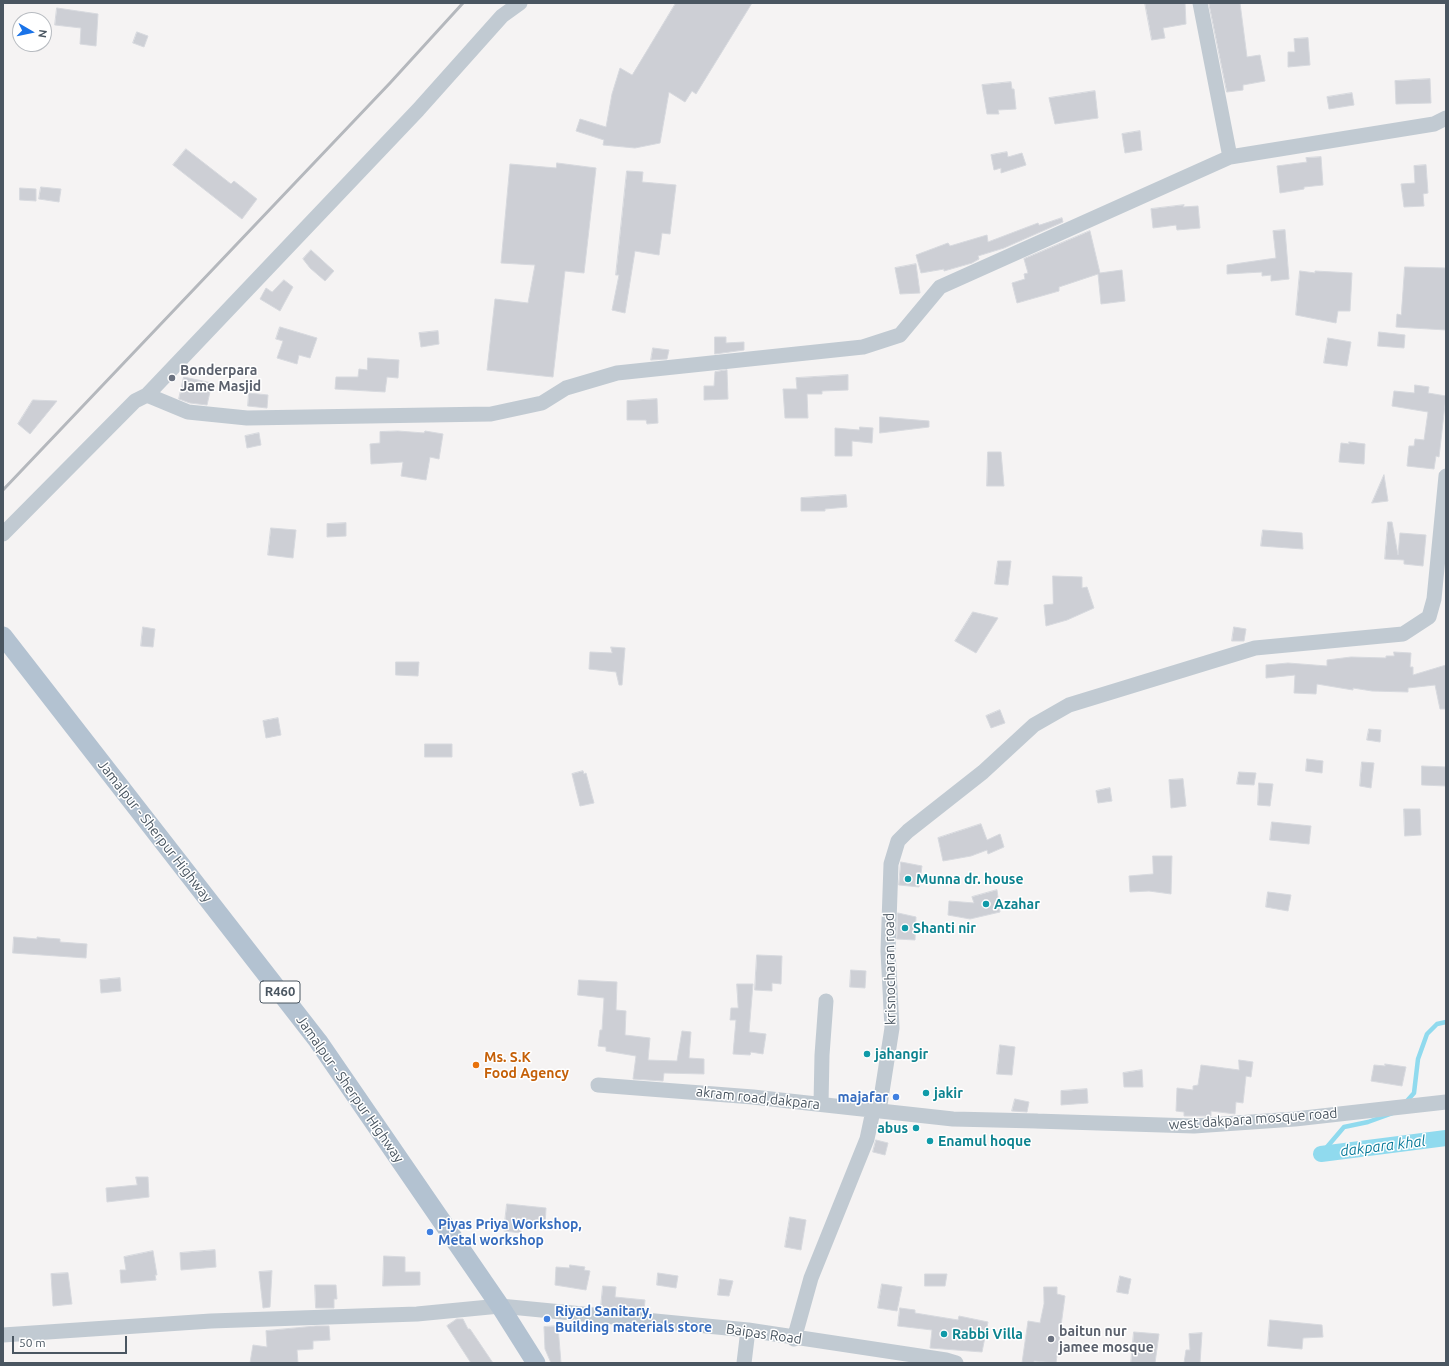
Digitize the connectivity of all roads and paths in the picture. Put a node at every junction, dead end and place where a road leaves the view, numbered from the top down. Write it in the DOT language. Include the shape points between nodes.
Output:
graph roads {
  1 [pos="520,3"];
  2 [pos="1200,3"];
  3 [pos="1446,118"];
  4 [pos="1230,157"];
  5 [pos="147,395"];
  6 [pos="1446,476"];
  7 [pos="3,534"];
  8 [pos="3,636"];
  9 [pos="826,1001"];
  10 [pos="598,1085"];
  11 [pos="1446,1102"];
  12 [pos="821,1104"];
  13 [pos="876,1111"];
  14 [pos="1036,1121"];
  15 [pos="500,1306"];
  16 [pos="748,1330"];
  17 [pos="3,1335"];
  18 [pos="794,1339"];
  19 [pos="536,1363"];
  20 [pos="744,1363"];
  21 [pos="956,1363"];
  1 -- 5 [label="street" via="502,16 423,105"];
  2 -- 4 [label="street"];
  3 -- 4 [label="street" via="1434,124"];
  4 -- 5 [label="street" via="940,287 900,335 863,347 617,373 566,388 542,403 491,414 247,418 188,412"];
  5 -- 7 [label="street" via="135,401"];
  6 -- 13 [label="street, krisnocharan road" via="1434,599 1429,618 1403,634 1255,648 1069,705 1034,725 984,772 898,841 891,864 888,951 892,1028"];
  8 -- 15 [label="main road, Jamalpur - Sherpur Highway / R460" via="318,1041"];
  9 -- 12 [label="street"];
  10 -- 12 [label="street, akram road,dakpara"];
  11 -- 14 [label="street, west dakpara mosque road" via="1295,1119 1194,1126"];
  12 -- 13 [label="street, akram road,dakpara"];
  13 -- 14 [label="street, akram road,dakpara" via="959,1119"];
  13 -- 18 [label="street, krisnocharan road" via="811,1278"];
  15 -- 16 [label="street, Baipas Road"];
  15 -- 17 [label="street, Baipas Road" via="417,1314 211,1321"];
  15 -- 19 [label="main road, Jamalpur - Sherpur Highway / R460"];
  16 -- 18 [label="street, Baipas Road"];
  16 -- 20 [label="street"];
  18 -- 21 [label="street, Baipas Road"];
}
